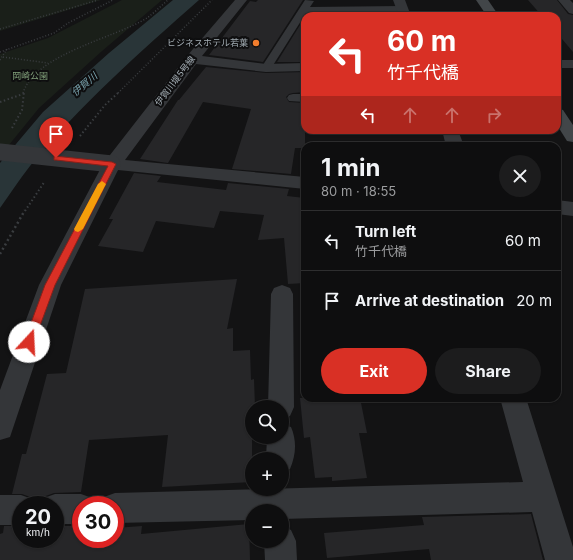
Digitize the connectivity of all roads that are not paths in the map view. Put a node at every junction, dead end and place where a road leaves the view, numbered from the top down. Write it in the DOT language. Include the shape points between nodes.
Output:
graph roads {
  1 [pos="241,0"];
  2 [pos="309,0"];
  3 [pos="482,0"];
  4 [pos="564,0"];
  5 [pos="402,8"];
  6 [pos="303,10"];
  7 [pos="573,10"];
  8 [pos="490,12"];
  9 [pos="301,13"];
  10 [pos="192,59"];
  11 [pos="561,64"];
  12 [pos="573,64"];
  13 [pos="266,68"];
  14 [pos="301,68"];
  15 [pos="561,119"];
  16 [pos="573,137"];
  17 [pos="0,152"];
  18 [pos="112,164"];
  19 [pos="301,183"];
  20 [pos="561,208"];
  21 [pos="573,209"];
  22 [pos="282,294"];
  23 [pos="281,400"];
  24 [pos="514,402"];
  25 [pos="0,427"];
  26 [pos="542,497"];
  27 [pos="280,502"];
  28 [pos="124,508"];
  29 [pos="0,510"];
  30 [pos="12,510"];
  31 [pos="280,548"];
  32 [pos="281,560"];
  33 [pos="561,560"];
  1 -- 10 [label="street, 伊賀川堤5号線"];
  2 -- 6 [label="lane"];
  3 -- 8 [label="street"];
  4 -- 7 [label="street"];
  5 -- 6 [label="lane"];
  9 -- 13 [label="lane"];
  10 -- 13 [label="street"];
  10 -- 18 [label="street, 伊賀川堤5号線"];
  11 -- 12 [label="street"];
  13 -- 14 [label="street"];
  15 -- 16 [label="street"];
  17 -- 18 [label="street, bridge"];
  18 -- 19 [label="street"];
  18 -- 25 [label="street, 伊賀川堤5号線" via="50,285"];
  20 -- 21 [label="street"];
  22 -- 23 [label="street"];
  24 -- 26 [label="street"];
  26 -- 27 [label="street"];
  26 -- 33 [label="street"];
  27 -- 28 [label="street"];
  29 -- 30 [label="street"];
  31 -- 32 [label="street"];
}
